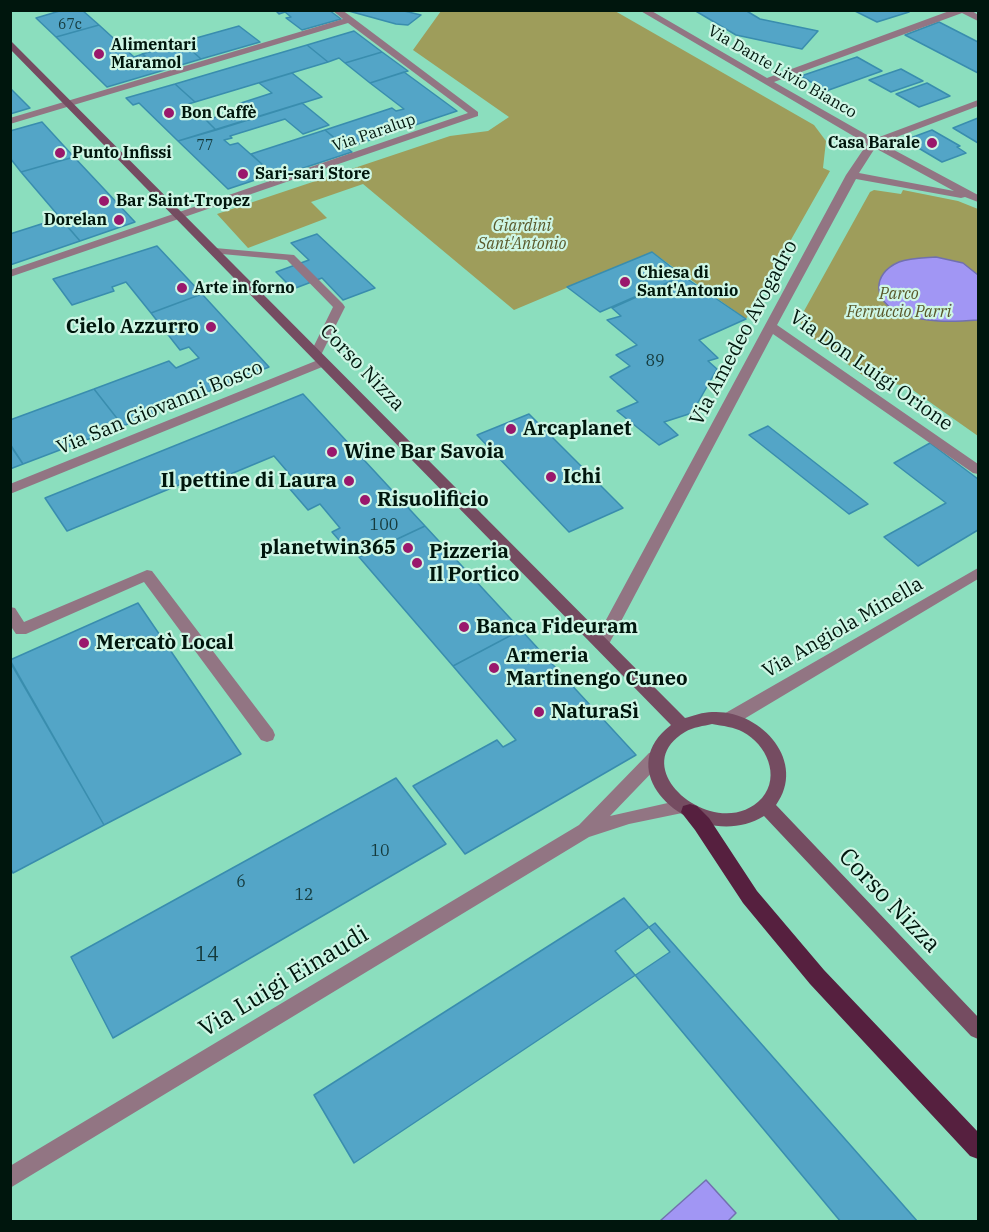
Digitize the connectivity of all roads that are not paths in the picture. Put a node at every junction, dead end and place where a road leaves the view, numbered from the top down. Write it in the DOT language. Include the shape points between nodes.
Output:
graph roads {
  1 [pos="336,10"];
  2 [pos="962,10"];
  3 [pos="643,11"];
  4 [pos="978,18"];
  5 [pos="350,20"];
  6 [pos="10,43"];
  7 [pos="766,81"];
  8 [pos="70,103"];
  9 [pos="978,103"];
  10 [pos="10,121"];
  11 [pos="873,143"];
  12 [pos="851,176"];
  13 [pos="976,198"];
  14 [pos="180,215"];
  15 [pos="214,251"];
  16 [pos="10,274"];
  17 [pos="770,326"];
  18 [pos="320,358"];
  19 [pos="978,470"];
  20 [pos="10,489"];
  21 [pos="978,573"];
  22 [pos="10,612"];
  23 [pos="601,644"];
  24 [pos="728,720"];
  25 [pos="681,724"];
  26 [pos="267,735"];
  27 [pos="655,758"];
  28 [pos="766,806"];
  29 [pos="686,810"];
  30 [pos="584,831"];
  31 [pos="978,1030"];
  32 [pos="978,1148"];
  33 [pos="10,1178"];
  1 -- 5 [label="street"];
  2 -- 4 [label="street"];
  2 -- 7 [label="street"];
  3 -- 7 [label="street, Via Dante Livio Bianco"];
  5 -- 8 [label="street"];
  5 -- 14 [label="street, Via Paralup" via="475,114"];
  6 -- 8 [label="main road, Corso Nizza"];
  7 -- 11 [label="street, Via Dante Livio Bianco"];
  8 -- 10 [label="street"];
  8 -- 14 [label="main road, Corso Nizza"];
  9 -- 11 [label="street"];
  11 -- 12 [label="street, Via Amedeo Avogadro"];
  11 -- 13 [label="street, Via Dante Livio Bianco"];
  12 -- 13 [label="street"];
  12 -- 17 [label="street, Via Amedeo Avogadro"];
  14 -- 15 [label="main road, Corso Nizza"];
  14 -- 16 [label="street, Via Paralup"];
  15 -- 18 [label="main road, Corso Nizza"];
  15 -- 18 [label="street" via="290,257 339,307"];
  17 -- 19 [label="street, Via Don Luigi Orione"];
  17 -- 23 [label="street, Via Amedeo Avogadro"];
  18 -- 20 [label="street, Via San Giovanni Bosco"];
  18 -- 23 [label="main road, Corso Nizza"];
  21 -- 24 [label="street, Via Angiola Minella"];
  22 -- 26 [label="street" via="21,630 147,575"];
  23 -- 25 [label="main road, Corso Nizza"];
  24 -- 25 [label="main road" via="703,719"];
  24 -- 28 [label="main road" via="761,736 779,764 776,794"];
  25 -- 27 [label="main road" via="659,744"];
  27 -- 29 [label="main road" via="660,784"];
  27 -- 30 [label="street, Via Luigi Einaudi"];
  28 -- 29 [label="main road" via="753,814 730,819 705,818"];
  28 -- 31 [label="main road, Corso Nizza"];
  29 -- 30 [label="street, Via Luigi Einaudi" via="629,817"];
  29 -- 32 [label="highway" via="702,824 750,897 818,977"];
  30 -- 33 [label="street, Via Luigi Einaudi"];
}
